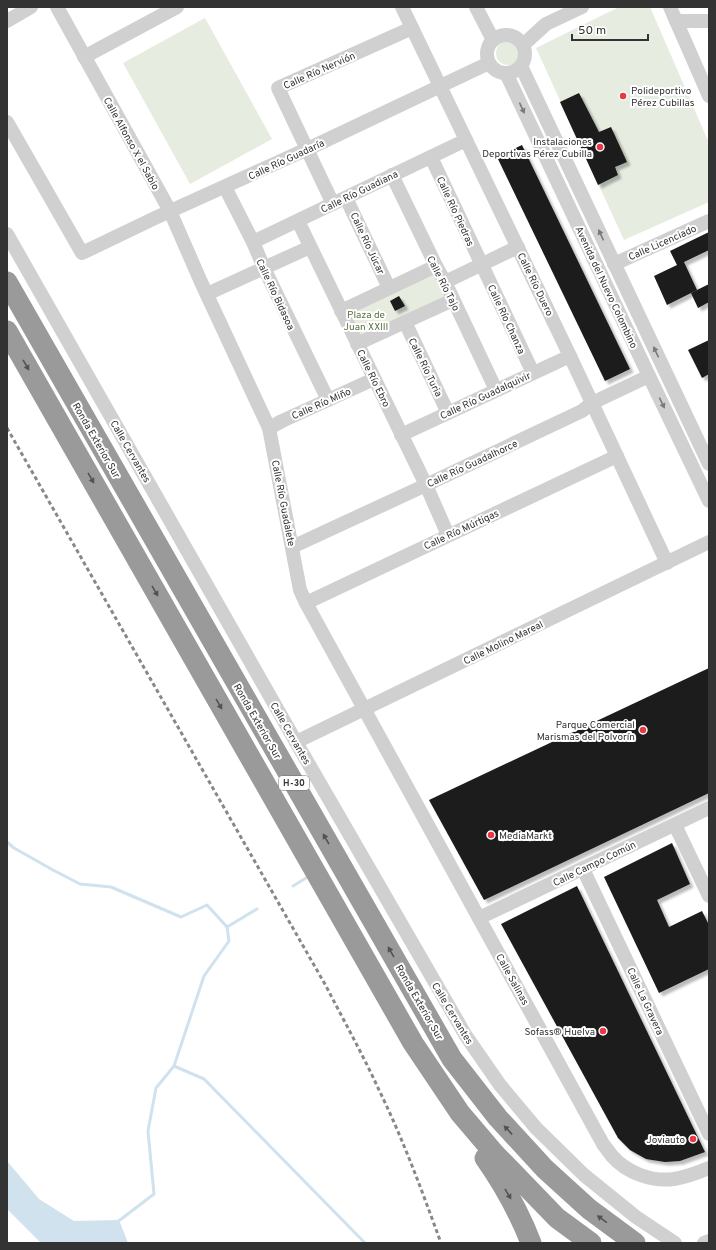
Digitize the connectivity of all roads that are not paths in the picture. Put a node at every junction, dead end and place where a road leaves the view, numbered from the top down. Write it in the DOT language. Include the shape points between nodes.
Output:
graph roads {
  1 [pos="31,7"];
  2 [pos="57,7"];
  3 [pos="177,7"];
  4 [pos="402,7"];
  5 [pos="476,7"];
  6 [pos="582,7"];
  7 [pos="670,7"];
  8 [pos="7,21"];
  9 [pos="709,21"];
  10 [pos="676,22"];
  11 [pos="412,28"];
  12 [pos="493,40"];
  13 [pos="523,45"];
  14 [pos="84,57"];
  15 [pos="489,63"];
  16 [pos="521,66"];
  17 [pos="506,73"];
  18 [pos="440,86"];
  19 [pos="709,96"];
  20 [pos="7,122"];
  21 [pos="466,140"];
  22 [pos="307,149"];
  23 [pos="431,157"];
  24 [pos="392,175"];
  25 [pos="225,187"];
  26 [pos="346,198"];
  27 [pos="333,204"];
  28 [pos="170,211"];
  29 [pos="298,221"];
  30 [pos="709,221"];
  31 [pos="7,234"];
  32 [pos="253,242"];
  33 [pos="310,247"];
  34 [pos="518,247"];
  35 [pos="614,264"];
  36 [pos="482,265"];
  37 [pos="436,266"];
  38 [pos="264,268"];
  39 [pos="7,282"];
  40 [pos="201,282"];
  41 [pos="445,282"];
  42 [pos="389,288"];
  43 [pos="207,294"];
  44 [pos="453,300"];
  45 [pos="342,311"];
  46 [pos="405,322"];
  47 [pos="7,331"];
  48 [pos="357,344"];
  49 [pos="570,356"];
  50 [pos="533,373"];
  51 [pos="649,376"];
  52 [pos="374,379"];
  53 [pos="496,390"];
  54 [pos="328,400"];
  55 [pos="592,403"];
  56 [pos="448,412"];
  57 [pos="270,428"];
  58 [pos="401,435"];
  59 [pos="616,456"];
  60 [pos="709,464"];
  61 [pos="426,485"];
  62 [pos="709,501"];
  63 [pos="448,536"];
  64 [pos="709,542"];
  65 [pos="292,547"];
  66 [pos="667,563"];
  67 [pos="306,603"];
  68 [pos="365,709"];
  69 [pos="296,742"];
  70 [pos="709,808"];
  71 [pos="675,825"];
  72 [pos="583,869"];
  73 [pos="709,896"];
  74 [pos="479,918"];
  75 [pos="460,1112"];
  76 [pos="709,1134"];
  77 [pos="709,1168"];
  78 [pos="709,1241"];
  79 [pos="531,1243"];
  80 [pos="591,1243"];
  81 [pos="634,1243"];
  82 [pos="675,1243"];
  83 [pos="704,1243"];
  1 -- 8 [label="street"];
  2 -- 14 [label="street, Calle Alfonso X el Sabio"];
  3 -- 14 [label="street"];
  4 -- 11 [label="street, Calle Río Duero"];
  5 -- 12 [label="street"];
  6 -- 13 [label="street" via="546,24"];
  7 -- 10 [label="street"];
  9 -- 10 [label="street"];
  10 -- 19 [label="street"];
  11 -- 18 [label="street, Calle Río Duero"];
  11 -- 22 [label="street, Calle Río Nervión" via="278,88"];
  12 -- 13 [label="street" via="499,36 512,36"];
  12 -- 15 [label="street" via="487,51"];
  13 -- 16 [label="street" via="525,52"];
  14 -- 28 [label="street, Calle Alfonso X el Sabio"];
  15 -- 17 [label="street" via="499,72"];
  15 -- 18 [label="street, Calle Río Guadaría"];
  16 -- 17 [label="street"];
  35 -- 16 [label="street, Avenida del Nuevo Colombino, one-way"];
  17 -- 51 [label="street, Avenida del Nuevo Colombino, one-way"];
  18 -- 21 [label="street, Calle Río Duero"];
  18 -- 22 [label="street, Calle Río Guadaría"];
  20 -- 28 [label="street, Calle Río Guadaría" via="82,253"];
  21 -- 23 [label="street, Calle Río Guadiana"];
  21 -- 34 [label="street, Calle Río Duero"];
  22 -- 25 [label="street, Calle Río Guadaría"];
  22 -- 27 [label="street, Calle Río Nervión"];
  23 -- 24 [label="street, Calle Río Guadiana"];
  23 -- 36 [label="street, Calle Río Piedras"];
  24 -- 26 [label="street, Calle Río Guadiana"];
  24 -- 37 [label="street, Calle Río Tajo"];
  25 -- 28 [label="street, Calle Río Guadaría"];
  25 -- 32 [label="street, Calle Río Bidasoa"];
  26 -- 27 [label="street, Calle Río Guadiana"];
  26 -- 42 [label="street, Calle Río Júcar"];
  27 -- 29 [label="street, Calle Río Guadiana"];
  28 -- 40 [label="street, Calle Alfonso X el Sabio"];
  29 -- 32 [label="street, Calle Río Guadiana"];
  29 -- 33 [label="street, Calle Río Ebro"];
  30 -- 35 [label="street, Calle Licenciado"];
  31 -- 69 [label="street, Calle Cervantes"];
  32 -- 38 [label="street, Calle Río Bidasoa"];
  33 -- 38 [label="street"];
  33 -- 45 [label="street, Calle Río Ebro"];
  34 -- 36 [label="street"];
  34 -- 49 [label="street, Calle Río Duero"];
  60 -- 35 [label="street, Avenida del Nuevo Colombino, one-way"];
  36 -- 41 [label="street"];
  36 -- 50 [label="street, Calle Río Chanza"];
  37 -- 41 [label="street, Calle Río Tajo"];
  37 -- 42 [label="street"];
  38 -- 43 [label="street"];
  38 -- 54 [label="street, Calle Río Bidasoa"];
  81 -- 39 [label="highway, Ronda Exterior Sur / H-30, one-way" via="589,1210 544,1169 498,1118 452,1059"];
  40 -- 43 [label="street, Calle Río Guadalete"];
  41 -- 44 [label="street, Calle Río Tajo"];
  42 -- 45 [label="street"];
  43 -- 57 [label="street, Calle Río Guadalete"];
  44 -- 46 [label="street"];
  44 -- 53 [label="street, Calle Río Tajo"];
  45 -- 48 [label="street, Calle Río Ebro"];
  46 -- 48 [label="street"];
  46 -- 56 [label="street, Calle Río Turia"];
  47 -- 75 [label="highway, H-30, one-way" via="409,1036"];
  48 -- 52 [label="street, Calle Río Ebro"];
  49 -- 50 [label="street, Calle Río Guadalquivir"];
  49 -- 55 [label="street, Calle Río Duero"];
  50 -- 53 [label="street, Calle Río Guadalquivir"];
  51 -- 55 [label="street, Calle Río Guadalhorce"];
  51 -- 62 [label="street, Avenida del Nuevo Colombino, one-way"];
  52 -- 54 [label="street, Calle Río Miño"];
  52 -- 58 [label="street, Calle Río Ebro"];
  53 -- 56 [label="street, Calle Río Guadalquivir"];
  54 -- 57 [label="street, Calle Río Miño"];
  55 -- 59 [label="street, Calle Río Duero"];
  55 -- 61 [label="street, Calle Río Guadalhorce" via="582,411"];
  56 -- 58 [label="street, Calle Río Guadalquivir"];
  57 -- 65 [label="street, Calle Río Guadalete"];
  58 -- 61 [label="street, Calle Río Ebro"];
  59 -- 63 [label="street, Calle Río Múrtigas"];
  59 -- 66 [label="street, Calle Río Duero"];
  61 -- 63 [label="street, Calle Río Ebro"];
  61 -- 65 [label="street, Calle Río Guadalhorce"];
  63 -- 67 [label="street, Calle Río Múrtigas"];
  64 -- 66 [label="street, Calle Molino Mareal"];
  65 -- 67 [label="street, Calle Río Guadalete" via="300,590"];
  66 -- 68 [label="street, Calle Molino Mareal"];
  67 -- 68 [label="street, Calle Río Guadalete"];
  68 -- 69 [label="street, Calle Molino Mareal"];
  68 -- 74 [label="street, Calle Salinas"];
  69 -- 82 [label="street, Calle Cervantes" via="466,1036 500,1085 536,1128 584,1175 636,1217"];
  70 -- 71 [label="street, Calle Campo Común"];
  71 -- 72 [label="street, Calle Campo Común"];
  71 -- 73 [label="street"];
  72 -- 74 [label="street, Calle Campo Común"];
  72 -- 76 [label="street, Calle La Gravera"];
  74 -- 77 [label="street, Calle Salinas" via="603,1144 613,1157 625,1168 656,1179 688,1176"];
  75 -- 79 [label="highway, one-way" via="472,1142 512,1200"];
  75 -- 80 [label="highway, H-30" via="494,1153 557,1218"];
  78 -- 83 [label="street"];
}
